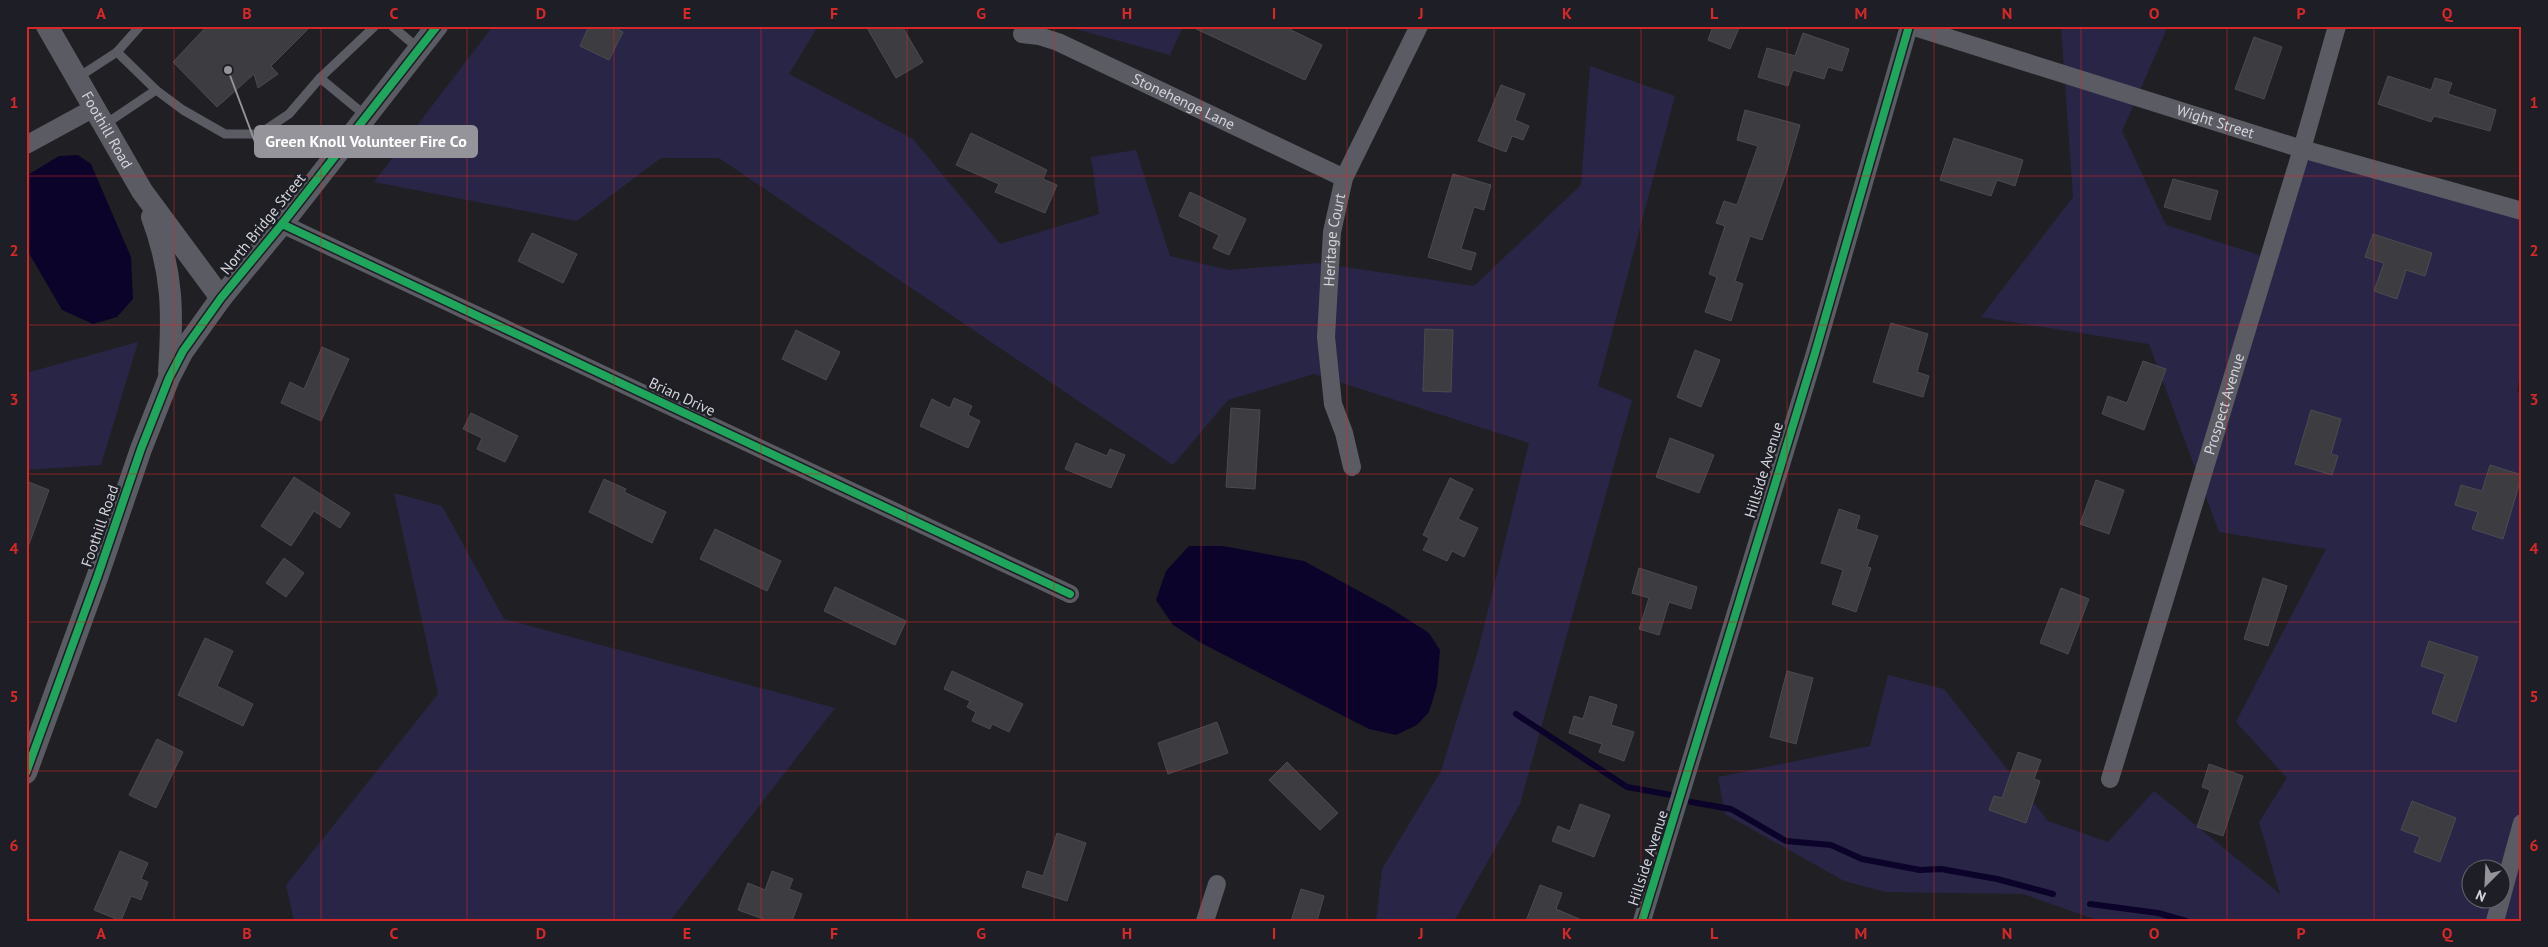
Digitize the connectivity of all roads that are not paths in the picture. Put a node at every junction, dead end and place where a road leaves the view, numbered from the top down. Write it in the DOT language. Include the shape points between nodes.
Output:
graph roads {
  1 [pos="47,26"];
  2 [pos="140,26"];
  3 [pos="375,26"];
  4 [pos="392,26"];
  5 [pos="437,26"];
  6 [pos="1419,26"];
  7 [pos="1910,26"];
  8 [pos="2337,26"];
  9 [pos="1022,34"];
  10 [pos="419,49"];
  11 [pos="117,52"];
  12 [pos="77,78"];
  13 [pos="320,78"];
  14 [pos="156,90"];
  15 [pos="99,116"];
  16 [pos="366,116"];
  17 [pos="26,145"];
  18 [pos="2302,149"];
  19 [pos="1344,178"];
  20 [pos="142,191"];
  21 [pos="2522,211"];
  22 [pos="282,224"];
  23 [pos="221,298"];
  24 [pos="169,378"];
  25 [pos="1352,468"];
  26 [pos="1070,594"];
  27 [pos="26,774"];
  28 [pos="2110,780"];
  29 [pos="2522,823"];
  30 [pos="1216,884"];
  31 [pos="1205,921"];
  32 [pos="1642,921"];
  33 [pos="2494,921"];
  1 -- 12 [label="street, Foothill Road"];
  2 -- 11 [label="lane"];
  3 -- 13 [label="lane"];
  4 -- 10 [label="lane"];
  5 -- 10 [label="street, North Bridge Street"];
  6 -- 19 [label="street, Heritage Court"];
  7 -- 18 [label="street, Wight Street"];
  7 -- 32 [label="street, Hillside Avenue" via="1815,353"];
  8 -- 18 [label="street, Prospect Avenue"];
  9 -- 19 [label="street, Stonehenge Lane" via="1058,42"];
  10 -- 16 [label="street, North Bridge Street"];
  11 -- 12 [label="lane"];
  11 -- 14 [label="lane"];
  12 -- 15 [label="street, Foothill Road"];
  13 -- 14 [label="lane" via="289,114 259,134 225,134"];
  13 -- 16 [label="lane"];
  14 -- 15 [label="lane"];
  15 -- 17 [label="street"];
  15 -- 20 [label="street, Foothill Road"];
  16 -- 22 [label="street, North Bridge Street"];
  18 -- 21 [label="street, Wight Street"];
  18 -- 28 [label="street, Prospect Avenue"];
  19 -- 25 [label="street, Heritage Court" via="1332,232 1326,337 1333,404"];
  20 -- 23 [label="street, Foothill Road"];
  20 -- 24 [label="street" via="169,272 172,304"];
  22 -- 23 [label="street, North Bridge Street"];
  22 -- 26 [label="street, Brian Drive"];
  23 -- 24 [label="street, Foothill Road" via="183,351"];
  24 -- 27 [label="street, Foothill Road"];
  29 -- 33 [label="street"];
  30 -- 31 [label="street"];
}
